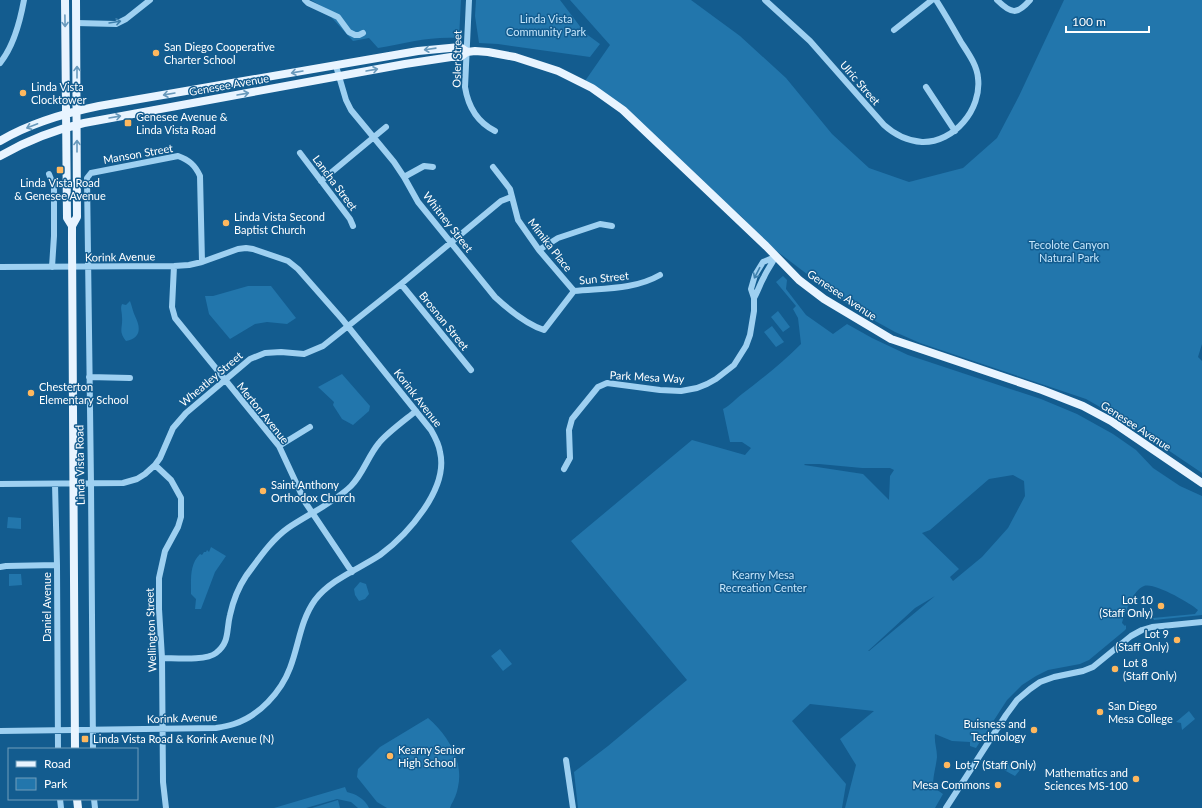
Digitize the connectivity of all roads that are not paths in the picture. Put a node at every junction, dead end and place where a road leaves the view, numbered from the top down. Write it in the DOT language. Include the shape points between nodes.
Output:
graph roads {
  1 [pos="24,0"];
  2 [pos="65,0"];
  3 [pos="76,0"];
  4 [pos="150,0"];
  5 [pos="305,0"];
  6 [pos="468,0"];
  7 [pos="765,0"];
  8 [pos="932,0"];
  9 [pos="936,0"];
  10 [pos="997,0"];
  11 [pos="1030,0"];
  12 [pos="76,23"];
  13 [pos="894,30"];
  14 [pos="363,33"];
  15 [pos="467,52"];
  16 [pos="0,63"];
  17 [pos="336,66"];
  18 [pos="339,76"];
  19 [pos="926,87"];
  20 [pos="77,111"];
  21 [pos="66,114"];
  22 [pos="77,124"];
  23 [pos="386,127"];
  24 [pos="66,128"];
  25 [pos="495,131"];
  26 [pos="955,131"];
  27 [pos="373,137"];
  28 [pos="0,141"];
  29 [pos="300,152"];
  30 [pos="0,156"];
  31 [pos="433,167"];
  32 [pos="493,167"];
  33 [pos="49,174"];
  34 [pos="404,177"];
  35 [pos="87,181"];
  36 [pos="321,181"];
  37 [pos="512,197"];
  38 [pos="72,226"];
  39 [pos="353,226"];
  40 [pos="612,226"];
  41 [pos="451,242"];
  42 [pos="539,250"];
  43 [pos="775,257"];
  44 [pos="202,262"];
  45 [pos="174,266"];
  46 [pos="0,267"];
  47 [pos="52,267"];
  48 [pos="72,267"];
  49 [pos="89,267"];
  50 [pos="660,275"];
  51 [pos="401,284"];
  52 [pos="574,291"];
  53 [pos="348,327"];
  54 [pos="544,330"];
  55 [pos="471,370"];
  56 [pos="89,376"];
  57 [pos="130,378"];
  58 [pos="225,380"];
  59 [pos="416,411"];
  60 [pos="310,427"];
  61 [pos="279,446"];
  62 [pos="155,464"];
  63 [pos="564,469"];
  64 [pos="1202,483"];
  65 [pos="0,484"];
  66 [pos="55,484"];
  67 [pos="73,484"];
  68 [pos="91,484"];
  69 [pos="312,512"];
  70 [pos="57,565"];
  71 [pos="0,568"];
  72 [pos="352,572"];
  73 [pos="1202,622"];
  74 [pos="162,658"];
  75 [pos="74,729"];
  76 [pos="93,729"];
  77 [pos="56,730"];
  78 [pos="163,730"];
  79 [pos="0,731"];
  80 [pos="58,748"];
  81 [pos="75,748"];
  82 [pos="93,748"];
  83 [pos="566,760"];
  84 [pos="166,808"];
  85 [pos="573,808"];
  86 [pos="946,808"];
  1 -- 16 [label="street" via="18,26"];
  2 -- 21 [label="main road, Linda Vista Road, one-way"];
  3 -- 12 [label="main road, Linda Vista Road"];
  12 -- 4 [label="street, one-way" via="116,24 126,20"];
  5 -- 14 [label="street" via="338,17 349,32 355,35"];
  6 -- 15 [label="street, Osler Street"];
  7 -- 26 [label="street, Ulric Street" via="810,41 893,133 907,140 923,142 941,138"];
  8 -- 13 [label="street"];
  9 -- 26 [label="street" via="974,64 978,78 974,108"];
  10 -- 11 [label="street" via="1005,8 1016,12"];
  20 -- 12 [label="main road, Linda Vista Road, one-way"];
  15 -- 17 [label="main road, Genesee Avenue, one-way" via="460,46 447,47"];
  18 -- 15 [label="main road, Genesee Avenue, one-way" via="460,57"];
  15 -- 25 [label="street, Osler Street" via="467,98 474,113 486,126"];
  15 -- 43 [label="main road, Genesee Avenue" via="488,52 515,57 558,71 592,88 623,110"];
  17 -- 18 [label="street, Whitney Street"];
  17 -- 20 [label="main road, Genesee Avenue, one-way"];
  22 -- 18 [label="main road, Genesee Avenue, one-way"];
  18 -- 27 [label="street, Whitney Street" via="351,110"];
  19 -- 26 [label="street"];
  20 -- 21 [label="main road, Genesee Avenue"];
  20 -- 22 [label="main road, Linda Vista Road"];
  21 -- 24 [label="main road, Linda Vista Road"];
  21 -- 28 [label="main road, Genesee Avenue, one-way" via="14,133"];
  22 -- 24 [label="main road, Genesee Avenue"];
  38 -- 22 [label="main road, Linda Vista Road, one-way" via="77,218"];
  23 -- 27 [label="street"];
  24 -- 30 [label="main road, Genesee Avenue" via="20,145"];
  24 -- 38 [label="main road, Linda Vista Road" via="67,218"];
  27 -- 34 [label="street, Whitney Street"];
  27 -- 36 [label="street"];
  29 -- 36 [label="street, Lancha Street"];
  31 -- 34 [label="street" via="424,166"];
  32 -- 37 [label="street, Mimika Place" via="510,189"];
  33 -- 47 [label="street" via="54,187"];
  34 -- 41 [label="street, Whitney Street" via="418,202"];
  35 -- 44 [label="street, Manson Street" via="91,173 178,156 188,160 196,167 200,176"];
  35 -- 49 [label="street, Linda Vista Road"];
  36 -- 39 [label="street, Lancha Street"];
  37 -- 41 [label="street, Wheatley Street" via="501,201"];
  37 -- 42 [label="street, Mimika Place" via="518,220"];
  38 -- 48 [label="main road, Linda Vista Road"];
  40 -- 42 [label="street" via="600,224 579,230 558,238"];
  41 -- 51 [label="street, Wheatley Street"];
  41 -- 54 [label="street, Whitney Street" via="495,298 535,327"];
  42 -- 52 [label="street, Mimika Place"];
  43 -- 63 [label="street, Park Mesa Way" via="763,262 755,275 751,289 754,298 753,324 746,346 734,365 716,379 697,388 681,391 607,383 598,387 572,419 569,430 570,458"];
  43 -- 64 [label="main road, Genesee Avenue" via="799,280 824,298 891,339 1084,406 1111,421"];
  44 -- 45 [label="street, Korink Avenue"];
  44 -- 53 [label="street, Korink Avenue" via="246,248 288,261 298,269"];
  45 -- 49 [label="street, Korink Avenue"];
  45 -- 58 [label="street, Merton Avenue" via="174,318"];
  46 -- 47 [label="street"];
  47 -- 48 [label="street"];
  48 -- 49 [label="street, Korink Avenue"];
  48 -- 67 [label="main road, Linda Vista Road"];
  49 -- 56 [label="street, Linda Vista Road"];
  50 -- 52 [label="street, Sun Street" via="637,285"];
  51 -- 53 [label="street, Wheatley Street"];
  51 -- 55 [label="street, Brosnan Street"];
  52 -- 54 [label="street, Sun Street"];
  53 -- 58 [label="street, Wheatley Street" via="316,350 304,354 265,353 250,360"];
  53 -- 59 [label="street, Korink Avenue"];
  56 -- 57 [label="street"];
  56 -- 68 [label="street, Linda Vista Road"];
  58 -- 61 [label="street, Merton Avenue"];
  58 -- 62 [label="street, Wheatley Street" via="186,413 173,428"];
  59 -- 69 [label="street" via="379,443 360,476 351,486"];
  59 -- 72 [label="street, Korink Avenue" via="436,438 441,453 439,480 421,513 394,544"];
  60 -- 61 [label="street"];
  61 -- 69 [label="street, Merton Avenue"];
  62 -- 68 [label="street, Wheatley Street" via="137,479 124,483"];
  62 -- 74 [label="street, Wellington Street" via="171,480 181,498 181,517 165,551 159,578"];
  65 -- 66 [label="street, Wheatley Street"];
  66 -- 67 [label="street, Wheatley Street"];
  66 -- 70 [label="street, Daniel Avenue"];
  67 -- 68 [label="street, Wheatley Street"];
  67 -- 75 [label="main road, Linda Vista Road"];
  68 -- 76 [label="street, Linda Vista Road"];
  69 -- 72 [label="street, Merton Avenue"];
  69 -- 74 [label="street" via="273,541 245,578 234,601 224,646 206,658"];
  70 -- 71 [label="street"];
  70 -- 77 [label="street, Daniel Avenue"];
  72 -- 78 [label="street, Korink Avenue" via="330,585 316,599 307,613 291,668 282,685 256,712 234,723 216,728"];
  73 -- 86 [label="street" via="1142,630 1130,636 1093,667 1054,677 1030,689 1017,700 1006,715"];
  74 -- 78 [label="street, Wellington Street"];
  75 -- 76 [label="street, Korink Avenue"];
  75 -- 77 [label="street"];
  75 -- 81 [label="main road, Linda Vista Road"];
  76 -- 78 [label="street, Korink Avenue"];
  76 -- 82 [label="street, Linda Vista Road"];
  77 -- 79 [label="street"];
  77 -- 80 [label="street, Daniel Avenue"];
  78 -- 84 [label="street, Wellington Street"];
  83 -- 85 [label="street"];
}
